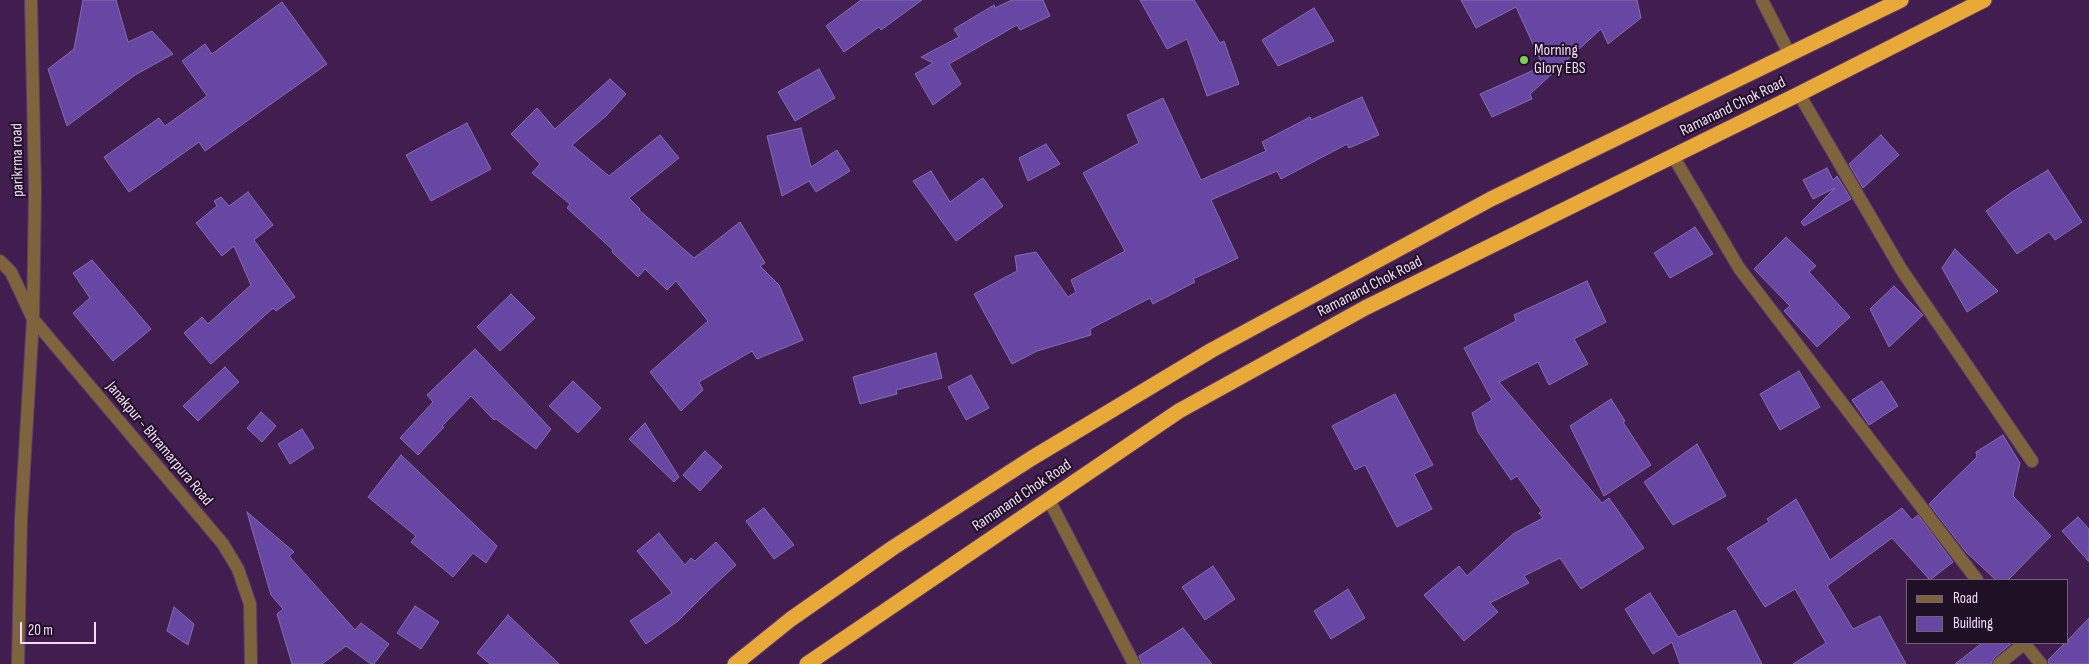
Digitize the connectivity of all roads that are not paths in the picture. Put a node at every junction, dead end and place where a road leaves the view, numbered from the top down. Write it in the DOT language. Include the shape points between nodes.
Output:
graph roads {
  1 [pos="31,0"];
  2 [pos="1762,0"];
  3 [pos="1901,0"];
  4 [pos="1984,0"];
  5 [pos="1790,55"];
  6 [pos="1799,94"];
  7 [pos="1673,156"];
  8 [pos="0,261"];
  9 [pos="33,320"];
  10 [pos="2032,461"];
  11 [pos="1049,500"];
  12 [pos="1975,579"];
  13 [pos="2024,644"];
  14 [pos="2026,644"];
  15 [pos="18,664"];
  16 [pos="251,664"];
  17 [pos="735,664"];
  18 [pos="807,664"];
  19 [pos="1134,664"];
  20 [pos="1999,664"];
  21 [pos="2041,664"];
  1 -- 9 [label="street, parikrma road"];
  2 -- 5 [label="street"];
  3 -- 5 [label="highway, Ramanand Chok Road"];
  4 -- 6 [label="highway, Ramanand Chok Road"];
  5 -- 17 [label="highway, Ramanand Chok Road" via="1491,200 1212,350 1032,458 902,542 791,619"];
  6 -- 7 [label="highway, Ramanand Chok Road"];
  6 -- 10 [label="street" via="1901,269"];
  7 -- 11 [label="highway, Ramanand Chok Road" via="1365,308 1179,412"];
  7 -- 12 [label="street" via="1739,268"];
  8 -- 9 [label="street, Janakpur - Bhramarpura Road" via="11,272"];
  9 -- 15 [label="street, parikrma road" via="21,519"];
  9 -- 16 [label="street, Janakpur - Bhramarpura Road" via="223,544 238,569 250,604"];
  11 -- 18 [label="highway, Ramanand Chok Road"];
  11 -- 19 [label="street"];
  13 -- 20 [label="street"];
  14 -- 21 [label="street"];
}
